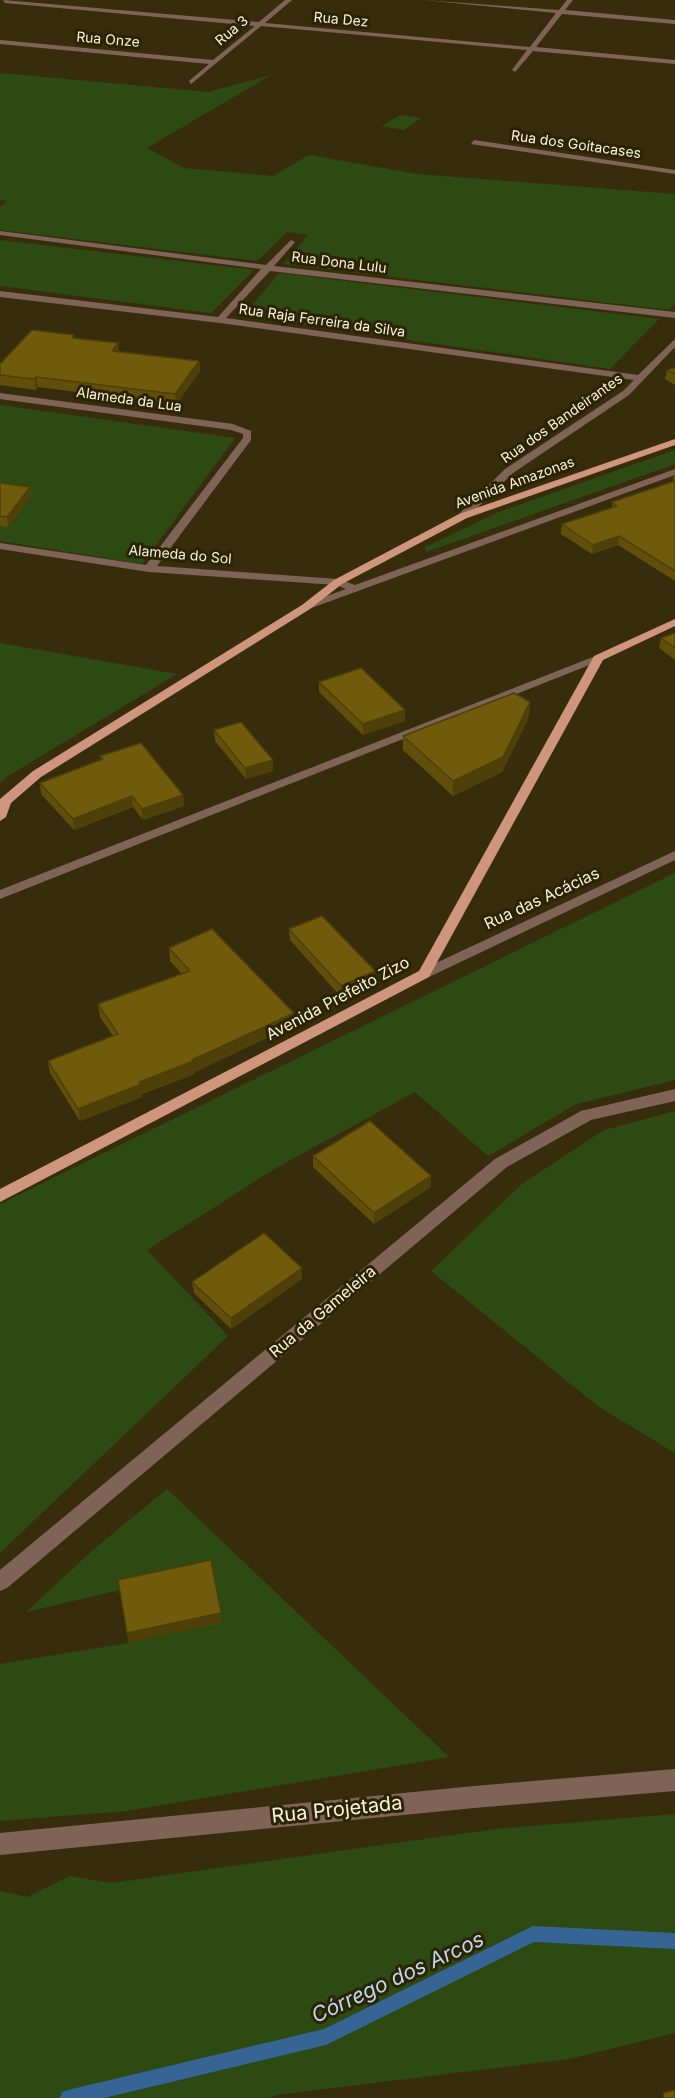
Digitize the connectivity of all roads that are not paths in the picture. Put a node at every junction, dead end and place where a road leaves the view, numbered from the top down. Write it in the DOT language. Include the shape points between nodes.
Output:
graph roads {
  1 [pos="5,0"];
  2 [pos="289,0"];
  3 [pos="426,0"];
  4 [pos="570,0"];
  5 [pos="0,3"];
  6 [pos="560,11"];
  7 [pos="675,22"];
  8 [pos="259,24"];
  9 [pos="0,42"];
  10 [pos="530,49"];
  11 [pos="213,62"];
  12 [pos="675,62"];
  13 [pos="516,70"];
  14 [pos="191,82"];
  15 [pos="474,142"];
  16 [pos="675,172"];
  17 [pos="0,234"];
  18 [pos="291,242"];
  19 [pos="269,268"];
  20 [pos="0,294"];
  21 [pos="675,315"];
  22 [pos="220,320"];
  23 [pos="675,342"];
  24 [pos="641,378"];
  25 [pos="0,396"];
  26 [pos="675,442"];
  27 [pos="675,472"];
  28 [pos="463,516"];
  29 [pos="0,546"];
  30 [pos="148,569"];
  31 [pos="338,582"];
  32 [pos="356,590"];
  33 [pos="306,607"];
  34 [pos="675,622"];
  35 [pos="598,658"];
  36 [pos="0,817"];
  37 [pos="675,855"];
  38 [pos="0,895"];
  39 [pos="424,974"];
  40 [pos="675,1095"];
  41 [pos="0,1196"];
  42 [pos="0,1582"];
  43 [pos="675,1780"];
  44 [pos="0,1844"];
  1 -- 5 [label="street"];
  1 -- 8 [label="street, Rua Dez"];
  2 -- 8 [label="street, Rua 3"];
  3 -- 6 [label="street"];
  4 -- 6 [label="street"];
  6 -- 7 [label="street"];
  6 -- 10 [label="street"];
  8 -- 10 [label="street, Rua Dez"];
  8 -- 11 [label="street, Rua 3"];
  9 -- 11 [label="street, Rua Onze"];
  10 -- 12 [label="street, Rua Dez"];
  10 -- 13 [label="street"];
  11 -- 14 [label="street, Rua 3"];
  15 -- 16 [label="street, Rua dos Goitacases"];
  17 -- 19 [label="street, Rua Dona Lulu"];
  18 -- 19 [label="street"];
  19 -- 21 [label="street, Rua Dona Lulu"];
  19 -- 22 [label="street"];
  20 -- 22 [label="street, Rua Raja Ferreira da Silva"];
  22 -- 24 [label="street, Rua Raja Ferreira da Silva"];
  23 -- 24 [label="street, Rua dos Bandeirantes"];
  24 -- 28 [label="street, Rua dos Bandeirantes" via="626,393 509,471"];
  25 -- 30 [label="street, Alameda da Lua" via="233,427 248,433"];
  26 -- 28 [label="main road, Avenida Amazonas"];
  27 -- 32 [label="street"];
  28 -- 31 [label="main road, Avenida Amazonas"];
  29 -- 30 [label="street, Alameda do Sol"];
  30 -- 31 [label="street, Alameda do Sol"];
  31 -- 32 [label="street, Alameda do Sol"];
  31 -- 33 [label="main road, Avenida Amazonas"];
  32 -- 33 [label="street"];
  33 -- 36 [label="main road, Avenida Amazonas" via="37,774 5,801"];
  34 -- 35 [label="main road"];
  35 -- 38 [label="street"];
  35 -- 39 [label="main road, Avenida Prefeito Zizo"];
  37 -- 39 [label="street, Rua das Acácias"];
  39 -- 41 [label="main road, Avenida Prefeito Zizo"];
  40 -- 42 [label="street, Rua da Gameleira" via="587,1115 501,1163"];
  43 -- 44 [label="street, Rua Projetada"];
}
